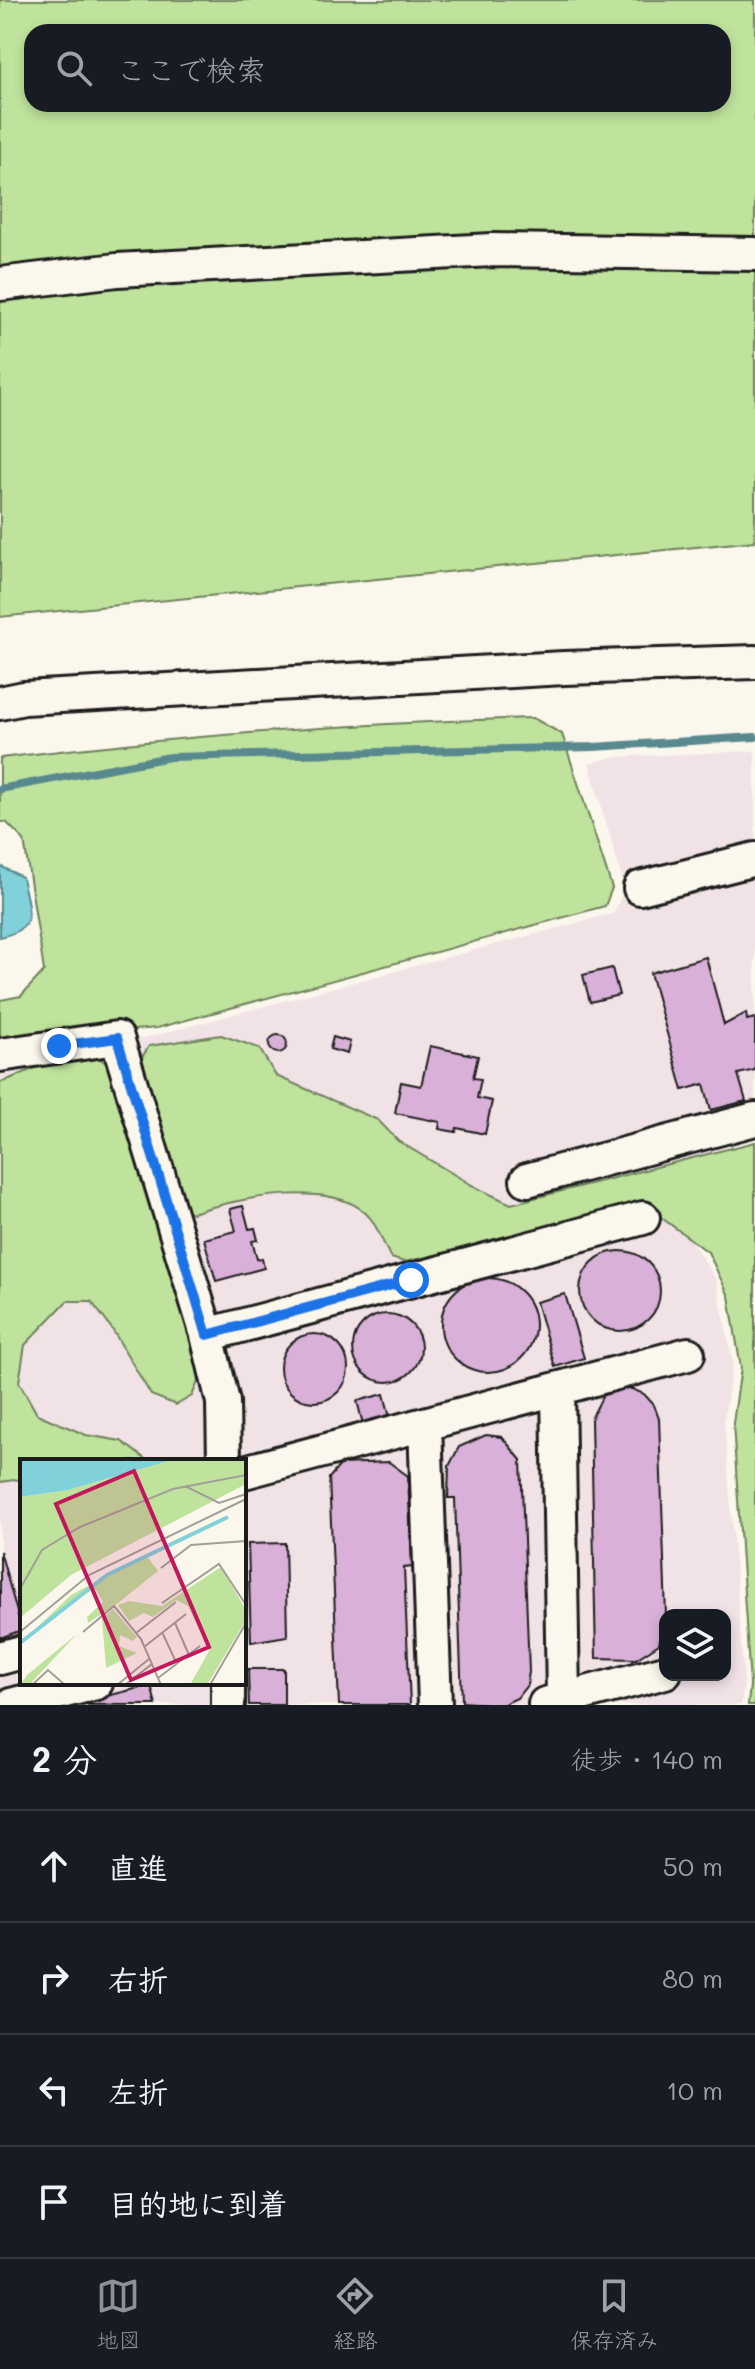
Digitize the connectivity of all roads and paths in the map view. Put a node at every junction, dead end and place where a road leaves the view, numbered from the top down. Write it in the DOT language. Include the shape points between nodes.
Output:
graph roads {
  1 [pos="755,254"];
  2 [pos="0,284"];
  3 [pos="755,662"];
  4 [pos="0,703"];
  5 [pos="755,859"];
  6 [pos="640,888"];
  7 [pos="0,1055"];
  8 [pos="755,1119"];
  9 [pos="527,1180"];
  10 [pos="643,1218"];
  11 [pos="207,1335"];
  12 [pos="688,1354"];
  13 [pos="558,1389"];
  14 [pos="425,1424"];
  15 [pos="224,1459"];
  16 [pos="246,1471"];
  17 [pos="20,1653"];
  18 [pos="0,1658"];
  19 [pos="659,1674"];
  20 [pos="88,1685"];
  21 [pos="552,1702"];
  22 [pos="11,1705"];
  23 [pos="435,1705"];
  1 -- 2 [label="street" via="492,250 117,270"];
  3 -- 4 [label="street" via="564,668"];
  5 -- 6 [label="street"];
  7 -- 11 [label="street" via="117,1038"];
  8 -- 9 [label="street"];
  10 -- 11 [label="street"];
  11 -- 15 [label="street" via="223,1402"];
  12 -- 13 [label="street"];
  13 -- 14 [label="street"];
  13 -- 21 [label="street"];
  14 -- 16 [label="street"];
  14 -- 23 [label="street"];
  17 -- 18 [label="street"];
  19 -- 21 [label="street"];
  20 -- 22 [label="street"];
}
